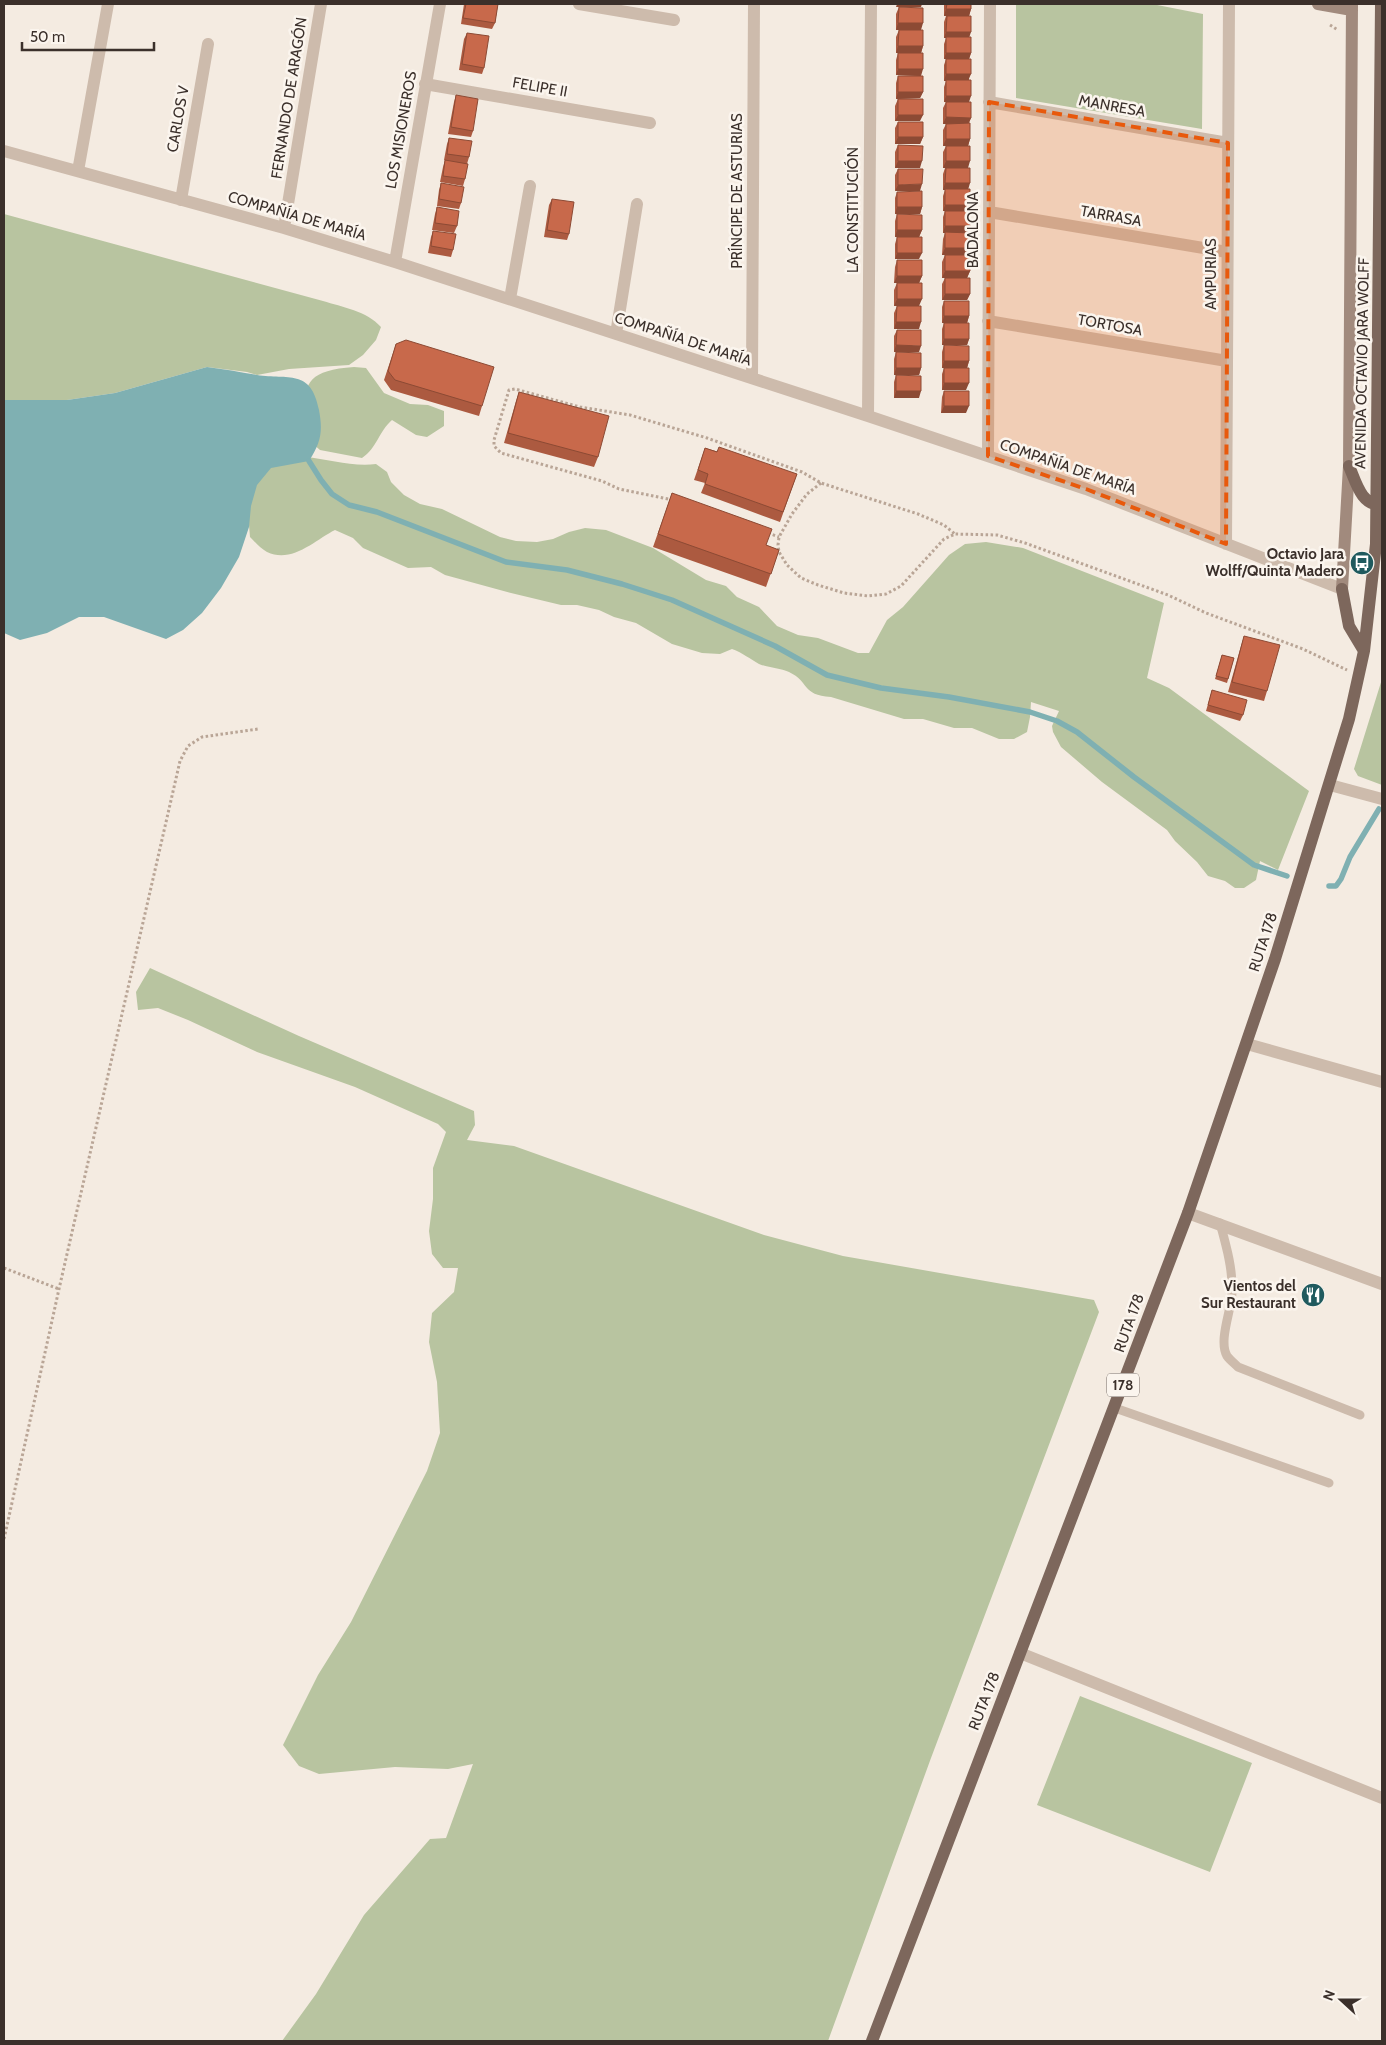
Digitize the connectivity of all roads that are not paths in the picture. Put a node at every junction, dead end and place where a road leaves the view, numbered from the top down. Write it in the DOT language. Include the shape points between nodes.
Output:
graph roads {
  1 [pos="108,4"];
  2 [pos="321,4"];
  3 [pos="440,4"];
  4 [pos="579,4"];
  5 [pos="754,4"];
  6 [pos="871,4"];
  7 [pos="990,4"];
  8 [pos="1229,4"];
  9 [pos="1318,4"];
  10 [pos="1381,4"];
  11 [pos="1352,7"];
  12 [pos="674,20"];
  13 [pos="208,44"];
  14 [pos="425,84"];
  15 [pos="989,102"];
  16 [pos="650,122"];
  17 [pos="1381,139"];
  18 [pos="1228,143"];
  19 [pos="4,151"];
  20 [pos="78,172"];
  21 [pos="530,186"];
  22 [pos="181,200"];
  23 [pos="638,204"];
  24 [pos="989,212"];
  25 [pos="284,228"];
  26 [pos="1228,252"];
  27 [pos="396,262"];
  28 [pos="510,299"];
  29 [pos="988,321"];
  30 [pos="616,334"];
  31 [pos="1227,361"];
  32 [pos="752,378"];
  33 [pos="868,416"];
  34 [pos="988,456"];
  35 [pos="1349,466"];
  36 [pos="1380,505"];
  37 [pos="1226,544"];
  38 [pos="1342,589"];
  39 [pos="1364,651"];
  40 [pos="1349,720"];
  41 [pos="1330,784"];
  42 [pos="1382,799"];
  43 [pos="1246,1044"];
  44 [pos="1382,1082"];
  45 [pos="1188,1213"];
  46 [pos="1220,1223"];
  47 [pos="1382,1284"];
  48 [pos="1115,1408"];
  49 [pos="1360,1415"];
  50 [pos="1329,1483"];
  51 [pos="1020,1652"];
  52 [pos="1382,1798"];
  53 [pos="872,2041"];
  1 -- 20 [label="street"];
  2 -- 25 [label="street, FERNANDO DE ARAGÓN"];
  3 -- 14 [label="street, LOS MISIONEROS"];
  4 -- 12 [label="street"];
  5 -- 32 [label="street, PRÍNCIPE DE ASTURIAS"];
  6 -- 33 [label="street, LA CONSTITUCIÓN"];
  7 -- 15 [label="street, BADALONA"];
  8 -- 18 [label="street, AMPURIAS"];
  9 -- 11 [label="street"];
  10 -- 17 [label="main road, AVENIDA OCTAVIO JARA WOLFF / 178"];
  11 -- 35 [label="street, AVENIDA OCTAVIO JARA WOLFF"];
  13 -- 22 [label="street, CARLOS V"];
  14 -- 16 [label="street, FELIPE II"];
  14 -- 27 [label="street, LOS MISIONEROS"];
  15 -- 18 [label="street, MANRESA"];
  15 -- 24 [label="street, BADALONA"];
  17 -- 36 [label="main road, AVENIDA OCTAVIO JARA WOLFF / 178"];
  18 -- 26 [label="street, AMPURIAS"];
  19 -- 20 [label="street, COMPAÑÍA DE MARÍA"];
  20 -- 22 [label="street, COMPAÑÍA DE MARÍA"];
  21 -- 28 [label="street"];
  22 -- 25 [label="street, COMPAÑÍA DE MARÍA"];
  23 -- 30 [label="street"];
  24 -- 26 [label="street, TARRASA"];
  24 -- 29 [label="street, BADALONA"];
  25 -- 27 [label="street, COMPAÑÍA DE MARÍA"];
  26 -- 31 [label="street, AMPURIAS"];
  27 -- 28 [label="street, COMPAÑÍA DE MARÍA"];
  28 -- 30 [label="street, COMPAÑÍA DE MARÍA"];
  29 -- 31 [label="street, TORTOSA"];
  29 -- 34 [label="street, BADALONA"];
  30 -- 32 [label="street, COMPAÑÍA DE MARÍA"];
  31 -- 37 [label="street, AMPURIAS"];
  32 -- 33 [label="street, COMPAÑÍA DE MARÍA"];
  33 -- 34 [label="street, COMPAÑÍA DE MARÍA"];
  34 -- 37 [label="street, COMPAÑÍA DE MARÍA" via="1086,488"];
  35 -- 36 [label="main road" via="1363,497"];
  35 -- 38 [label="street, AVENIDA OCTAVIO JARA WOLFF"];
  36 -- 39 [label="main road, AVENIDA OCTAVIO JARA WOLFF / 178"];
  37 -- 38 [label="street, COMPAÑÍA DE MARÍA"];
  38 -- 39 [label="main road" via="1349,626"];
  39 -- 40 [label="main road, AVENIDA OCTAVIO JARA WOLFF / 178"];
  40 -- 41 [label="main road, RUTA 178 / 178"];
  41 -- 42 [label="street"];
  41 -- 43 [label="main road, RUTA 178 / 178"];
  43 -- 44 [label="street"];
  43 -- 45 [label="main road, RUTA 178 / 178"];
  45 -- 46 [label="street"];
  45 -- 48 [label="main road, RUTA 178 / 178"];
  46 -- 47 [label="street"];
  46 -- 49 [label="lane" via="1232,1290 1224,1336 1227,1355 1238,1368"];
  48 -- 50 [label="lane"];
  48 -- 51 [label="main road, RUTA 178 / 178"];
  51 -- 52 [label="street"];
  51 -- 53 [label="main road, RUTA 178 / 178"];
}
